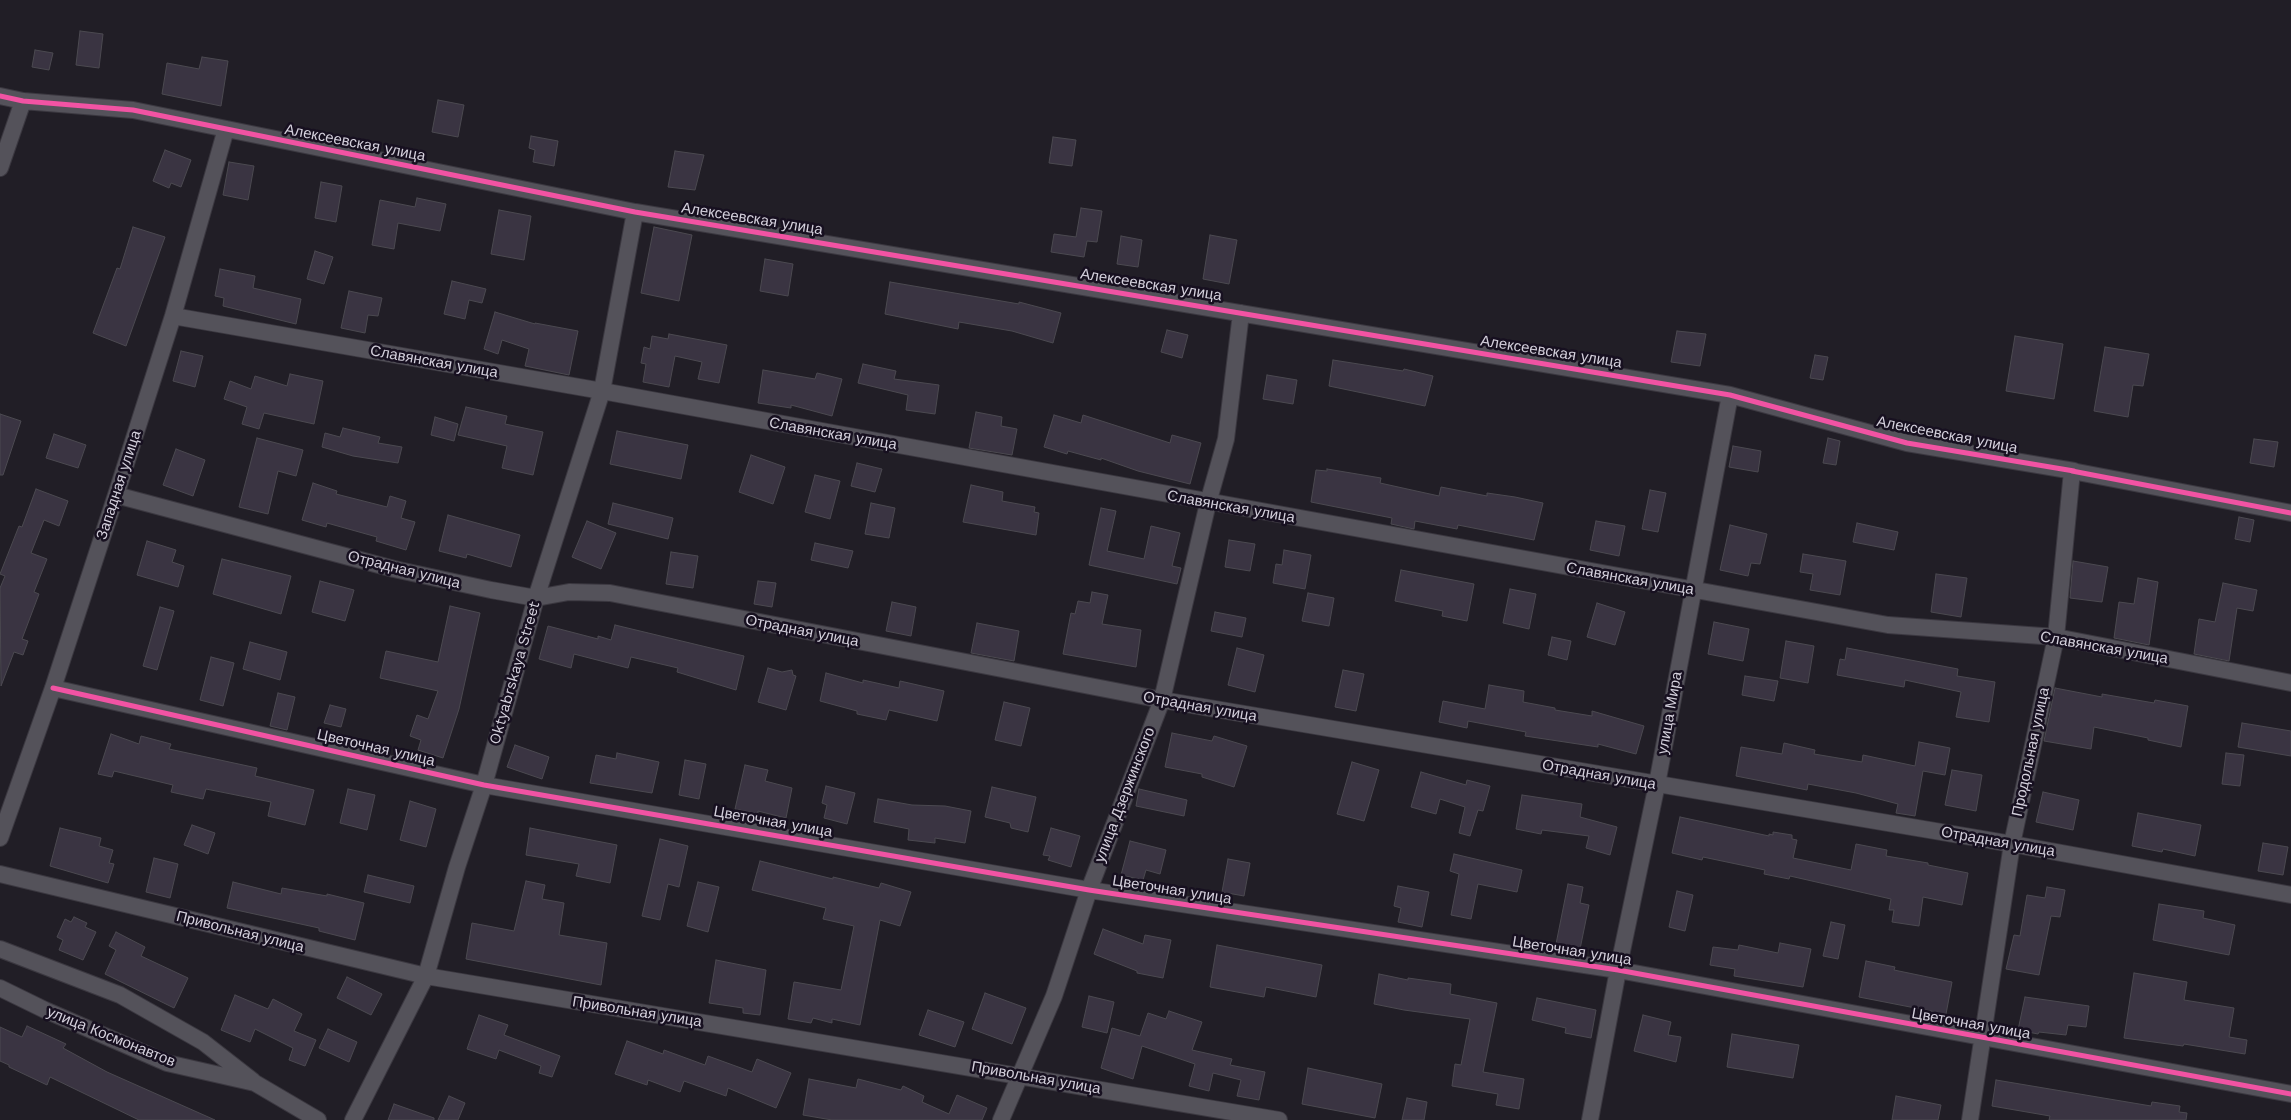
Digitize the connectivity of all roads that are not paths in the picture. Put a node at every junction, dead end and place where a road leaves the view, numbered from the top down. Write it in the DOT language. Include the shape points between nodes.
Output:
graph roads {
  1 [pos="0,96"];
  2 [pos="23,101"];
  3 [pos="226,129"];
  4 [pos="0,168"];
  5 [pos="635,212"];
  6 [pos="1241,313"];
  7 [pos="174,316"];
  8 [pos="602,391"];
  9 [pos="1730,394"];
  10 [pos="2072,471"];
  11 [pos="116,495"];
  12 [pos="1208,503"];
  13 [pos="2291,513"];
  14 [pos="1692,591"];
  15 [pos="536,598"];
  16 [pos="2056,637"];
  17 [pos="2291,683"];
  18 [pos="53,688"];
  19 [pos="1162,700"];
  20 [pos="1657,784"];
  21 [pos="484,785"];
  22 [pos="0,838"];
  23 [pos="2012,844"];
  24 [pos="0,874"];
  25 [pos="1089,890"];
  26 [pos="2291,895"];
  27 [pos="0,949"];
  28 [pos="1618,970"];
  29 [pos="426,976"];
  30 [pos="0,988"];
  31 [pos="1984,1039"];
  32 [pos="1020,1076"];
  33 [pos="255,1084"];
  34 [pos="2291,1094"];
  35 [pos="318,1120"];
  36 [pos="353,1120"];
  37 [pos="1001,1120"];
  38 [pos="1279,1120"];
  39 [pos="1590,1120"];
  40 [pos="1970,1120"];
  1 -- 2 [label="street, Алексеевская улица"];
  2 -- 3 [label="street, Алексеевская улица" via="133,110"];
  2 -- 4 [label="street"];
  3 -- 5 [label="street, Алексеевская улица"];
  3 -- 7 [label="street, Западная улица"];
  5 -- 6 [label="street, Алексеевская улица"];
  5 -- 8 [label="street, Oktyabrskaya Street"];
  6 -- 9 [label="street, Алексеевская улица"];
  6 -- 12 [label="street, улица Дзержинского" via="1226,440"];
  7 -- 8 [label="street, Славянская улица"];
  7 -- 11 [label="street, Западная улица"];
  8 -- 12 [label="street, Славянская улица"];
  8 -- 15 [label="street, Oktyabrskaya Street"];
  9 -- 10 [label="street, Алексеевская улица" via="1907,443"];
  9 -- 14 [label="street, улица Мира"];
  10 -- 13 [label="street, Алексеевская улица"];
  10 -- 16 [label="street, Продольная улица"];
  11 -- 15 [label="street, Отрадная улица" via="394,568"];
  11 -- 18 [label="street, Западная улица"];
  12 -- 14 [label="street, Славянская улица"];
  12 -- 19 [label="street, улица Дзержинского"];
  14 -- 16 [label="street, Славянская улица" via="1888,625"];
  14 -- 20 [label="street, улица Мира"];
  15 -- 19 [label="street, Отрадная улица" via="569,592 610,593"];
  15 -- 21 [label="street, Oktyabrskaya Street"];
  16 -- 17 [label="street, Славянская улица"];
  16 -- 23 [label="street, Продольная улица"];
  18 -- 21 [label="street, Цветочная улица"];
  18 -- 22 [label="street, Западная улица"];
  19 -- 20 [label="street, Отрадная улица"];
  19 -- 25 [label="street, улица Дзержинского"];
  20 -- 23 [label="street, Отрадная улица"];
  20 -- 28 [label="street, улица Мира"];
  21 -- 25 [label="street, Цветочная улица"];
  21 -- 29 [label="street, Oktyabrskaya Street"];
  23 -- 26 [label="street, Отрадная улица"];
  23 -- 31 [label="street, Продольная улица"];
  24 -- 29 [label="street, Привольная улица"];
  25 -- 28 [label="street, Цветочная улица"];
  25 -- 32 [label="street, улица Дзержинского" via="1054,996"];
  27 -- 33 [label="street, улица Космонавтов" via="120,995 203,1042"];
  28 -- 31 [label="street, Цветочная улица"];
  28 -- 39 [label="street, улица Мира"];
  29 -- 32 [label="street, Привольная улица"];
  29 -- 36 [label="street, Oktyabrskaya Street"];
  30 -- 33 [label="street, улица Космонавтов" via="167,1063"];
  31 -- 34 [label="street, Цветочная улица"];
  31 -- 40 [label="street, Продольная улица"];
  32 -- 37 [label="street, улица Дзержинского"];
  32 -- 38 [label="street, Привольная улица"];
  33 -- 35 [label="street, улица Космонавтов"];
}
